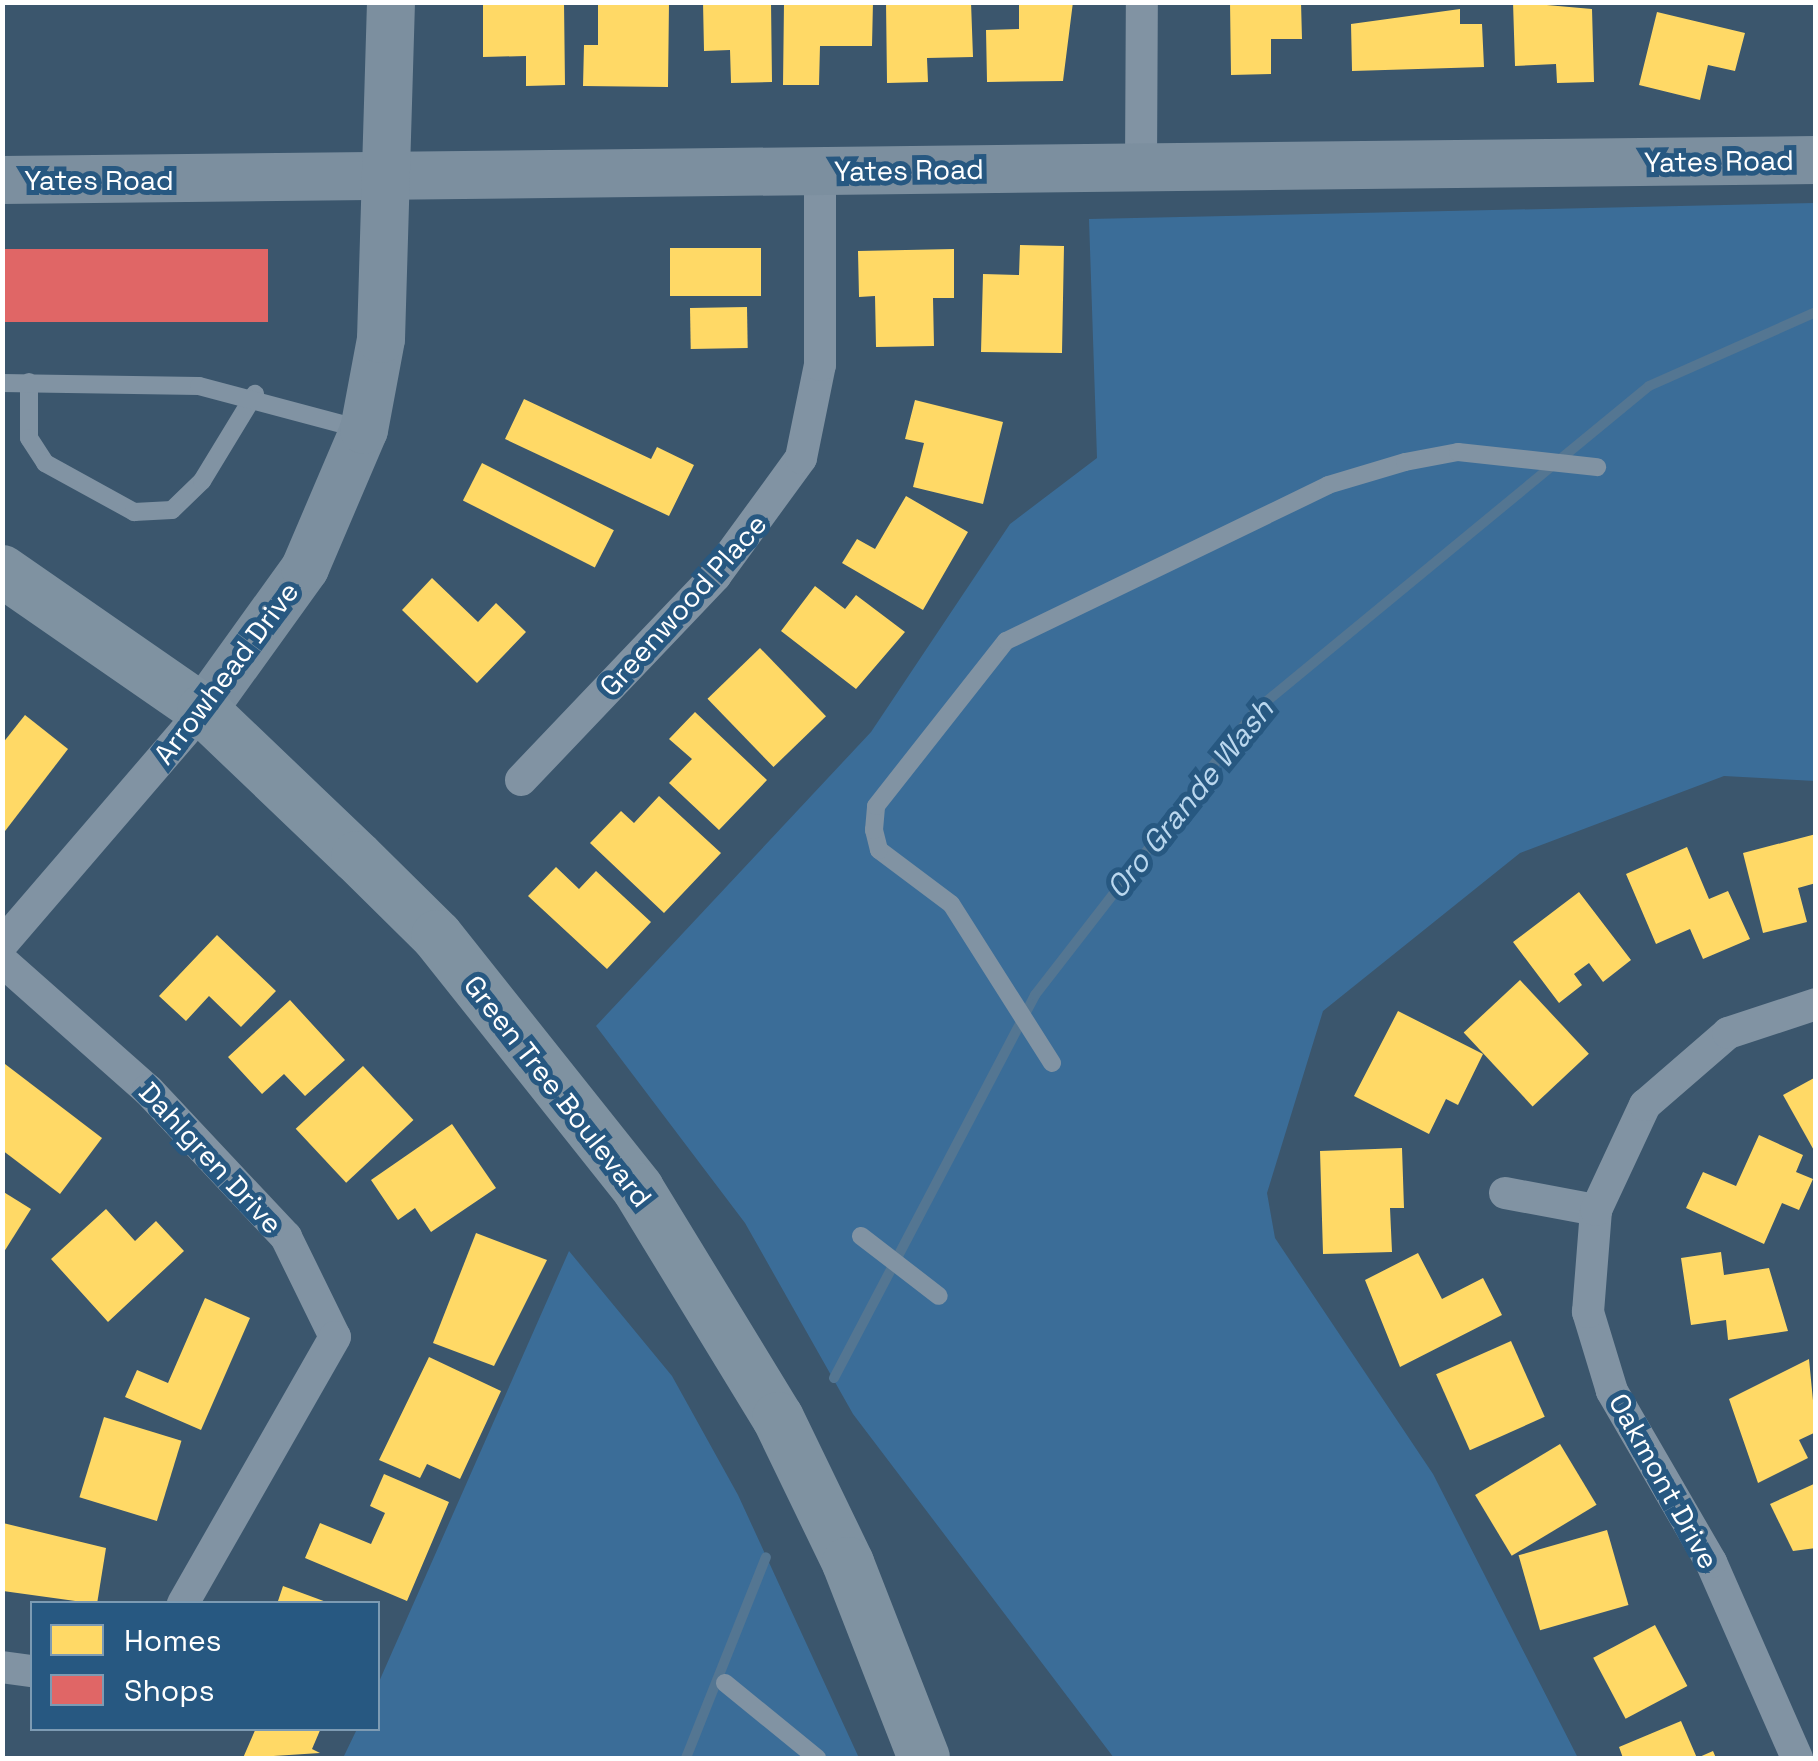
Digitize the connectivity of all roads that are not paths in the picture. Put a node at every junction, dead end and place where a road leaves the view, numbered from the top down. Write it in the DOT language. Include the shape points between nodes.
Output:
graph roads {
  1 [pos="391,2"];
  2 [pos="1142,2"];
  3 [pos="1816,160"];
  4 [pos="1141,166"];
  5 [pos="820,172"];
  6 [pos="386,178"];
  7 [pos="2,180"];
  8 [pos="29,382"];
  9 [pos="2,383"];
  10 [pos="256,394"];
  11 [pos="364,430"];
  12 [pos="1596,466"];
  13 [pos="2,571"];
  14 [pos="203,710"];
  15 [pos="521,780"];
  16 [pos="2,944"];
  17 [pos="2,961"];
  18 [pos="1816,1004"];
  19 [pos="1052,1062"];
  20 [pos="1505,1192"];
  21 [pos="1596,1210"];
  22 [pos="861,1236"];
  23 [pos="939,1296"];
  24 [pos="186,1601"];
  25 [pos="2,1666"];
  26 [pos="30,1671"];
  27 [pos="726,1684"];
  28 [pos="818,1758"];
  29 [pos="924,1758"];
  30 [pos="1797,1758"];
  1 -- 6 [label="street, Arrowhead Drive"];
  2 -- 4 [label="street"];
  3 -- 4 [label="street, Yates Road"];
  4 -- 5 [label="street, Yates Road"];
  5 -- 6 [label="street, Yates Road"];
  5 -- 15 [label="street, Greenwood Place" via="820,365 801,458 715,576"];
  6 -- 7 [label="street, Yates Road"];
  6 -- 11 [label="street, Arrowhead Drive" via="381,339"];
  8 -- 9 [label="lane"];
  8 -- 10 [label="lane"];
  8 -- 10 [label="lane" via="29,438 45,463 134,512 172,510 202,481"];
  10 -- 11 [label="lane"];
  11 -- 14 [label="street, Arrowhead Drive" via="306,568"];
  12 -- 19 [label="lane" via="1458,452 1405,462 1328,485 1006,641 876,806 874,830 879,850 950,904"];
  13 -- 14 [label="main road, Green Tree Boulevard"];
  14 -- 16 [label="street, Arrowhead Drive"];
  14 -- 29 [label="main road, Green Tree Boulevard" via="436,936 638,1189 778,1418 848,1563"];
  17 -- 24 [label="street, Dahlgren Drive" via="148,1090 286,1237 334,1337"];
  18 -- 21 [label="street, Oakmont Drive" via="1728,1032 1645,1105"];
  20 -- 21 [label="street"];
  21 -- 30 [label="street, Oakmont Drive" via="1588,1312 1612,1390 1711,1562"];
  22 -- 23 [label="lane"];
  25 -- 26 [label="street"];
  27 -- 28 [label="lane"];
}
